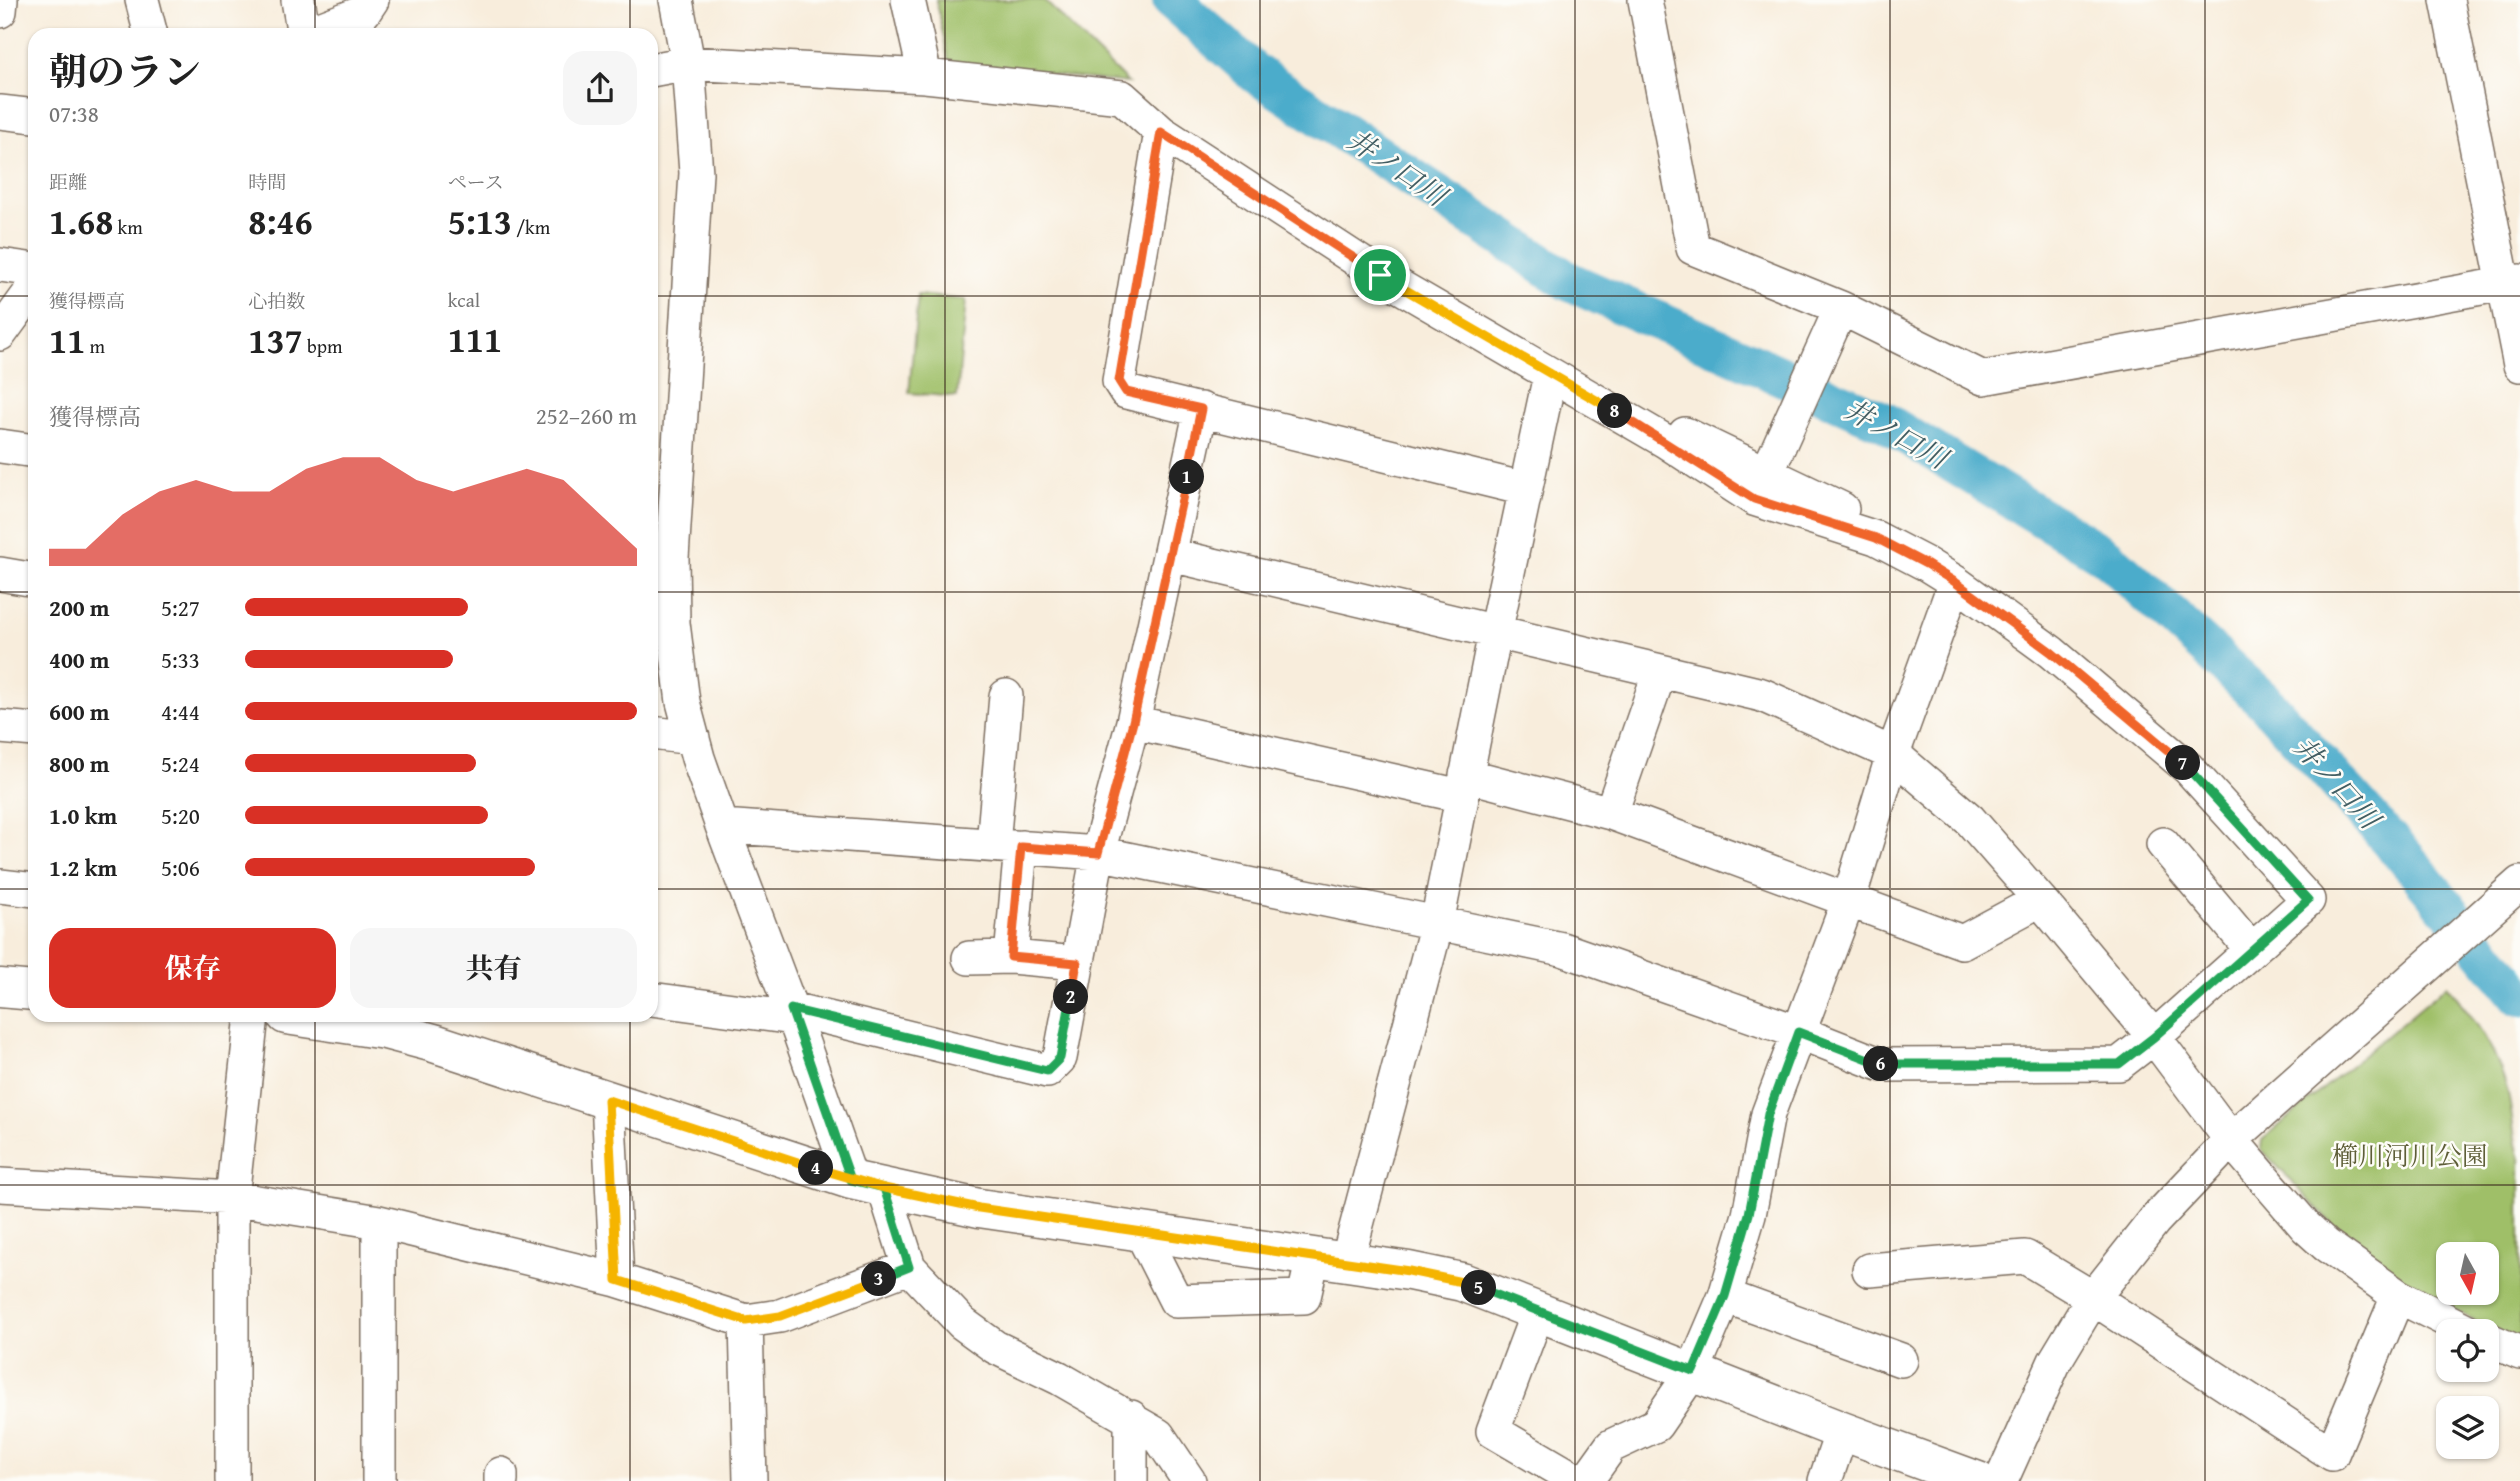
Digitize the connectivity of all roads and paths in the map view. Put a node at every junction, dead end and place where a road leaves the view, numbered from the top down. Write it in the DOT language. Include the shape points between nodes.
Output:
graph roads {
  1 [pos="1,0"];
  2 [pos="142,0"];
  3 [pos="298,0"];
  4 [pos="372,0"];
  5 [pos="676,0"];
  6 [pos="908,0"];
  7 [pos="1645,0"];
  8 [pos="2447,0"];
  9 [pos="0,11"];
  10 [pos="149,28"];
  11 [pos="303,28"];
  12 [pos="322,28"];
  13 [pos="688,62"];
  14 [pos="658,69"];
  15 [pos="925,76"];
  16 [pos="0,112"];
  17 [pos="28,115"];
  18 [pos="1161,132"];
  19 [pos="0,265"];
  20 [pos="28,269"];
  21 [pos="2512,282"];
  22 [pos="28,296"];
  23 [pos="1837,318"];
  24 [pos="0,334"];
  25 [pos="2520,365"];
  26 [pos="1550,375"];
  27 [pos="1201,409"];
  28 [pos="1665,441"];
  29 [pos="0,446"];
  30 [pos="28,450"];
  31 [pos="1770,466"];
  32 [pos="1525,489"];
  33 [pos="1876,538"];
  34 [pos="1171,555"];
  35 [pos="662,556"];
  36 [pos="0,574"];
  37 [pos="28,579"];
  38 [pos="1955,582"];
  39 [pos="1494,633"];
  40 [pos="1660,671"];
  41 [pos="1006,696"];
  42 [pos="1133,722"];
  43 [pos="0,727"];
  44 [pos="28,729"];
  45 [pos="658,734"];
  46 [pos="693,738"];
  47 [pos="1893,754"];
  48 [pos="1464,786"];
  49 [pos="1611,813"];
  50 [pos="722,826"];
  51 [pos="2163,844"];
  52 [pos="1007,846"];
  53 [pos="1098,853"];
  54 [pos="0,886"];
  55 [pos="2517,887"];
  56 [pos="28,889"];
  57 [pos="1849,899"];
  58 [pos="2040,900"];
  59 [pos="1437,923"];
  60 [pos="2251,949"];
  61 [pos="1011,957"];
  62 [pos="969,958"];
  63 [pos="1077,963"];
  64 [pos="0,988"];
  65 [pos="28,990"];
  66 [pos="658,1000"];
  67 [pos="792,1014"];
  68 [pos="251,1022"];
  69 [pos="339,1022"];
  70 [pos="1798,1032"];
  71 [pos="2154,1037"];
  72 [pos="608,1100"];
  73 [pos="2231,1140"];
  74 [pos="867,1184"];
  75 [pos="0,1185"];
  76 [pos="232,1198"];
  77 [pos="379,1222"];
  78 [pos="1140,1232"];
  79 [pos="1330,1260"];
  80 [pos="909,1267"];
  81 [pos="1869,1269"];
  82 [pos="617,1280"];
  83 [pos="1725,1296"];
  84 [pos="2398,1296"];
  85 [pos="2093,1298"];
  86 [pos="1538,1311"];
  87 [pos="2444,1319"];
  88 [pos="746,1321"];
  89 [pos="2499,1344"];
  90 [pos="2520,1353"];
  91 [pos="1901,1360"];
  92 [pos="1693,1371"];
  93 [pos="1131,1417"];
  94 [pos="1842,1431"];
  95 [pos="232,1481"];
  96 [pos="379,1481"];
  97 [pos="750,1481"];
  98 [pos="1131,1481"];
  99 [pos="1189,1481"];
  100 [pos="1578,1481"];
  101 [pos="1586,1481"];
  102 [pos="1825,1481"];
  103 [pos="1978,1481"];
  104 [pos="2001,1481"];
  1 -- 9 [label="street"];
  2 -- 10 [label="street"];
  3 -- 11 [label="street"];
  4 -- 12 [label="street" via="364,12"];
  5 -- 13 [label="street"];
  6 -- 15 [label="street"];
  7 -- 23 [label="street" via="1693,248"];
  8 -- 21 [label="street"];
  13 -- 14 [label="street"];
  13 -- 15 [label="street"];
  13 -- 35 [label="street" via="696,173"];
  15 -- 18 [label="street" via="1122,97"];
  16 -- 17 [label="street"];
  18 -- 26 [label="street" via="1380,275"];
  18 -- 27 [label="street" via="1119,381 1126,392"];
  19 -- 20 [label="street"];
  21 -- 23 [label="street" via="1983,378"];
  21 -- 25 [label="street"];
  22 -- 24 [label="street"];
  23 -- 31 [label="street"];
  26 -- 28 [label="street"];
  26 -- 32 [label="street"];
  27 -- 32 [label="street"];
  27 -- 34 [label="street"];
  28 -- 31 [label="street" via="1671,428"];
  28 -- 33 [label="street" via="1754,499"];
  29 -- 30 [label="street"];
  31 -- 33 [label="street" via="1864,519"];
  32 -- 39 [label="street"];
  33 -- 38 [label="street"];
  34 -- 39 [label="street"];
  34 -- 42 [label="street"];
  35 -- 46 [label="street" via="683,702"];
  36 -- 37 [label="street"];
  38 -- 47 [label="street"];
  38 -- 60 [label="street" via="2051,652 2188,768 2308,900"];
  39 -- 40 [label="street"];
  39 -- 48 [label="street"];
  40 -- 47 [label="street" via="1762,695"];
  40 -- 49 [label="street"];
  41 -- 52 [label="street"];
  42 -- 48 [label="street"];
  42 -- 53 [label="street"];
  43 -- 44 [label="street"];
  45 -- 46 [label="street"];
  46 -- 50 [label="street"];
  47 -- 57 [label="street"];
  47 -- 58 [label="street" via="1970,820"];
  48 -- 49 [label="street"];
  48 -- 59 [label="street"];
  49 -- 57 [label="street"];
  50 -- 52 [label="street"];
  50 -- 67 [label="street"];
  51 -- 60 [label="street"];
  52 -- 53 [label="street"];
  52 -- 61 [label="street"];
  53 -- 59 [label="street"];
  53 -- 63 [label="street"];
  54 -- 56 [label="street"];
  55 -- 73 [label="street"];
  57 -- 58 [label="street" via="1962,942"];
  57 -- 70 [label="street"];
  58 -- 71 [label="street"];
  59 -- 70 [label="street" via="1562,949"];
  59 -- 79 [label="street"];
  60 -- 71 [label="street"];
  61 -- 62 [label="street"];
  61 -- 63 [label="street"];
  63 -- 67 [label="street" via="1060,1058 1047,1071"];
  64 -- 65 [label="main road"];
  66 -- 67 [label="street"];
  67 -- 74 [label="street"];
  68 -- 76 [label="street"];
  69 -- 72 [label="main road" via="434,1043"];
  70 -- 71 [label="street" via="1882,1065 2119,1064"];
  70 -- 83 [label="street" via="1768,1114 1749,1214"];
  71 -- 73 [label="street"];
  72 -- 74 [label="main road"];
  72 -- 82 [label="street"];
  73 -- 84 [label="street" via="2306,1227"];
  73 -- 85 [label="street" via="2154,1221"];
  74 -- 78 [label="main road" via="979,1208"];
  74 -- 80 [label="street"];
  75 -- 76 [label="street"];
  76 -- 77 [label="street"];
  76 -- 95 [label="street"];
  77 -- 82 [label="street"];
  77 -- 96 [label="street"];
  78 -- 79 [label="main road"];
  78 -- 79 [label="street" via="1176,1301 1304,1297"];
  79 -- 86 [label="main road" via="1462,1282"];
  80 -- 88 [label="street" via="780,1316"];
  80 -- 93 [label="street" via="961,1323 995,1347"];
  81 -- 85 [label="street" via="2025,1257"];
  82 -- 88 [label="street"];
  83 -- 91 [label="street"];
  83 -- 92 [label="street"];
  84 -- 85 [label="street" via="2332,1454"];
  84 -- 87 [label="street"];
  85 -- 104 [label="street" via="2055,1361"];
  86 -- 92 [label="main road"];
  86 -- 100 [label="street" via="1493,1431"];
  88 -- 97 [label="street"];
  89 -- 90 [label="street"];
  92 -- 94 [label="main road"];
  92 -- 101 [label="street" via="1656,1425 1611,1446"];
  93 -- 98 [label="street"];
  93 -- 99 [label="street" via="1158,1435"];
  94 -- 102 [label="street"];
  94 -- 103 [label="main road"];
}
